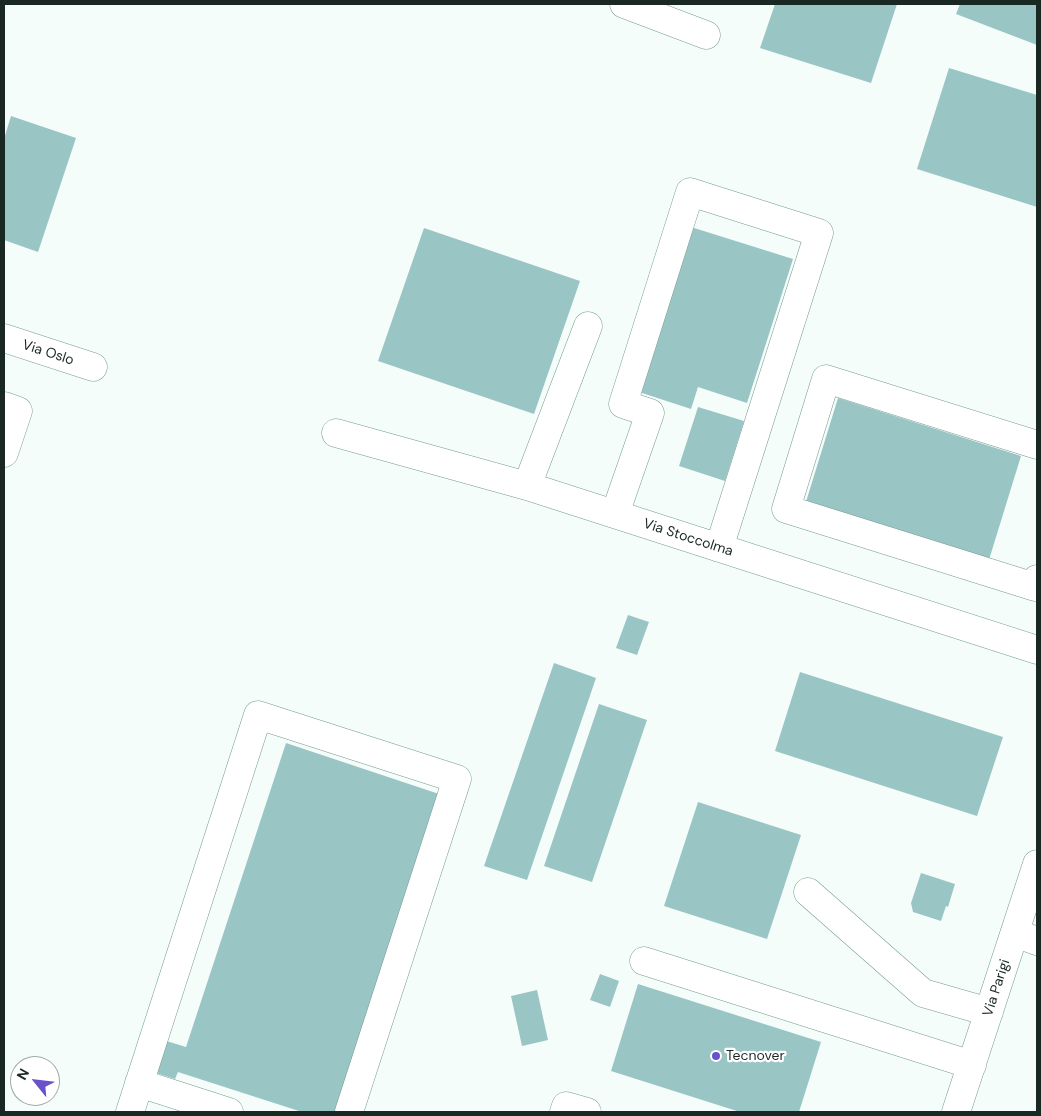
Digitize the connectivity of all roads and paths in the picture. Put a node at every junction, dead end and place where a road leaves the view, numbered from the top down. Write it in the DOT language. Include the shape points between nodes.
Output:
graph roads {
  1 [pos="624,4"];
  2 [pos="706,35"];
  3 [pos="588,326"];
  4 [pos="4,338"];
  5 [pos="93,367"];
  6 [pos="4,406"];
  7 [pos="336,433"];
  8 [pos="1037,445"];
  9 [pos="4,453"];
  10 [pos="527,486"];
  11 [pos="615,514"];
  12 [pos="719,548"];
  13 [pos="1037,579"];
  14 [pos="1037,650"];
  15 [pos="1037,864"];
  16 [pos="808,892"];
  17 [pos="1026,937"];
  18 [pos="644,961"];
  19 [pos="989,1012"];
  20 [pos="972,1065"];
  21 [pos="139,1083"];
  22 [pos="130,1112"];
  23 [pos="229,1112"];
  24 [pos="349,1112"];
  25 [pos="564,1112"];
  26 [pos="587,1112"];
  27 [pos="956,1112"];
  1 -- 2 [label="street"];
  3 -- 10 [label="street"];
  4 -- 5 [label="street, Via Oslo"];
  6 -- 9 [label="street" via="18,411"];
  7 -- 10 [label="street, Via Stoccolma"];
  8 -- 13 [label="street" via="826,380 786,509 1035,586"];
  10 -- 11 [label="street, Via Stoccolma"];
  11 -- 12 [label="street, Via Stoccolma"];
  11 -- 12 [label="street" via="650,413 623,404 690,192 819,233"];
  12 -- 14 [label="street, Via Stoccolma"];
  15 -- 17 [label="street, Via Parigi"];
  16 -- 19 [label="street" via="922,993"];
  17 -- 19 [label="street, Via Parigi"];
  18 -- 20 [label="street"];
  19 -- 20 [label="street, Via Parigi"];
  20 -- 27 [label="street, Via Parigi"];
  21 -- 22 [label="street"];
  21 -- 23 [label="street"];
  21 -- 24 [label="street" via="258,715 457,779"];
  25 -- 26 [label="street" via="566,1106"];
}
